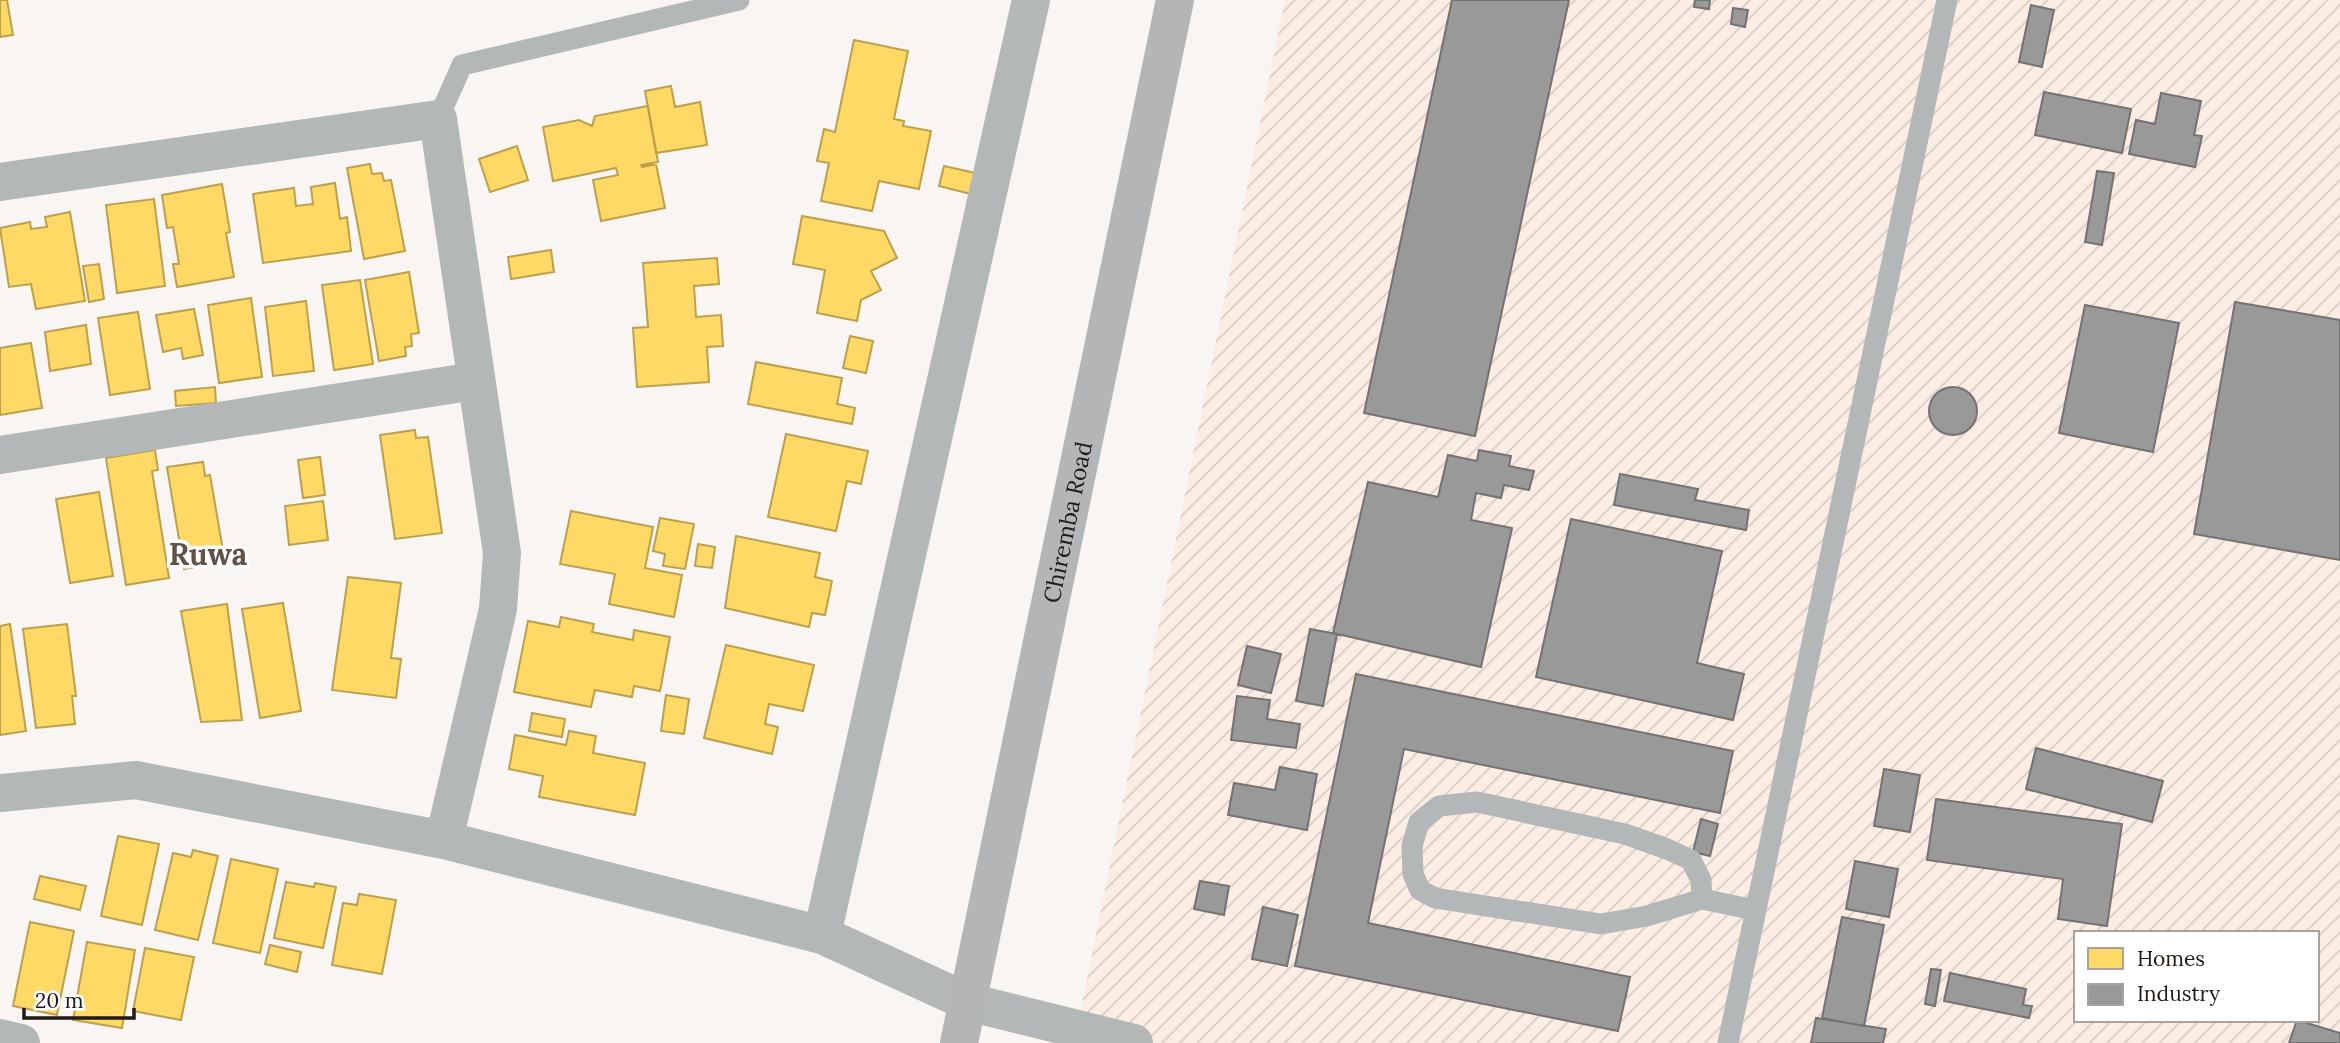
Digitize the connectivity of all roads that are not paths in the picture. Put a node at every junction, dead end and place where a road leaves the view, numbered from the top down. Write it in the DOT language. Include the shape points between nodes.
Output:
graph roads {
  1 [pos="739,0"];
  2 [pos="1031,0"];
  3 [pos="1175,0"];
  4 [pos="1947,0"];
  5 [pos="438,119"];
  6 [pos="0,182"];
  7 [pos="475,381"];
  8 [pos="0,455"];
  9 [pos="0,793"];
  10 [pos="443,840"];
  11 [pos="1702,899"];
  12 [pos="1755,910"];
  13 [pos="822,935"];
  14 [pos="968,1002"];
  15 [pos="0,1038"];
  16 [pos="20,1043"];
  17 [pos="959,1043"];
  18 [pos="1134,1043"];
  19 [pos="1728,1043"];
  1 -- 5 [label="lane" via="462,65"];
  2 -- 13 [label="street"];
  3 -- 14 [label="main road, Chiremba Road"];
  4 -- 12 [label="lane"];
  5 -- 6 [label="street"];
  5 -- 7 [label="street"];
  7 -- 8 [label="street"];
  7 -- 10 [label="street" via="502,553 498,609"];
  9 -- 10 [label="street" via="136,780"];
  10 -- 13 [label="street"];
  11 -- 11 [label="lane" via="1701,880 1691,860 1667,849 1625,834 1477,803 1439,806 1419,822 1412,846 1413,874 1420,890 1435,898 1601,924"];
  11 -- 12 [label="lane"];
  12 -- 19 [label="lane"];
  13 -- 14 [label="street"];
  14 -- 17 [label="main road, Chiremba Road"];
  14 -- 18 [label="street"];
  15 -- 16 [label="street"];
}
